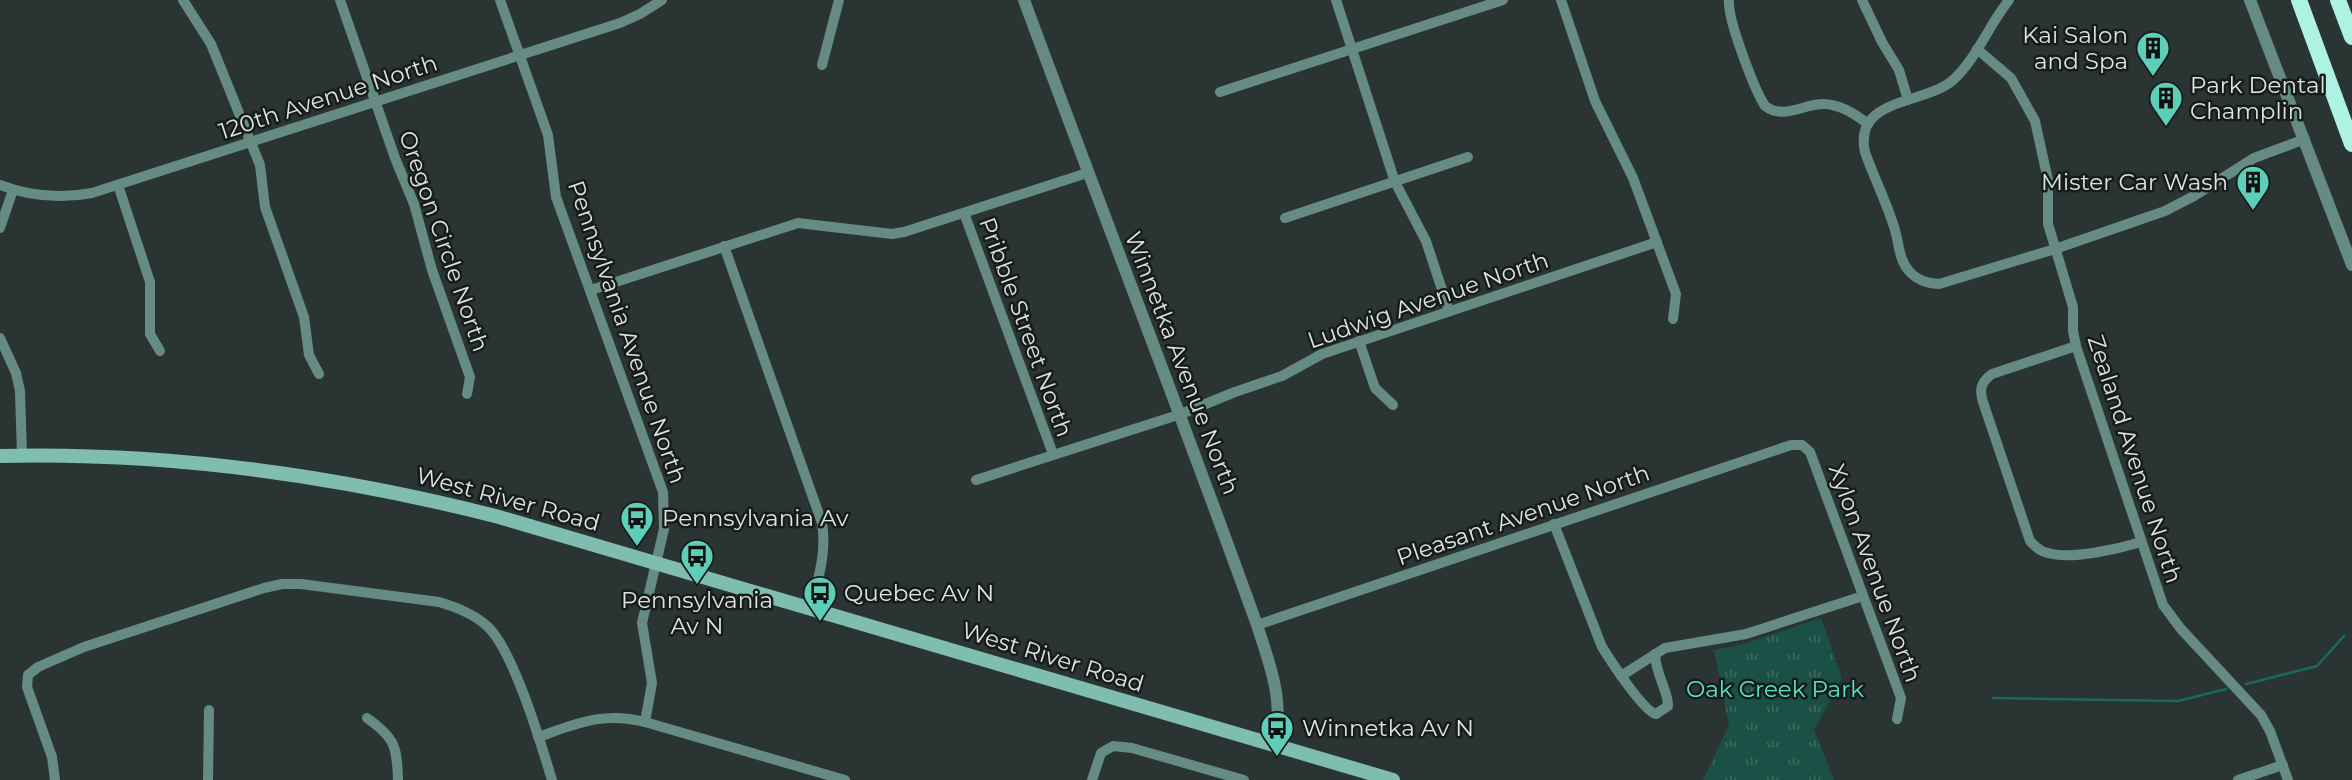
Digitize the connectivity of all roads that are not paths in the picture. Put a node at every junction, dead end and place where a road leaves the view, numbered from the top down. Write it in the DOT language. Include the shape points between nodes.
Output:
graph roads {
  1 [pos="183,0"];
  2 [pos="340,0"];
  3 [pos="500,0"];
  4 [pos="662,0"];
  5 [pos="839,0"];
  6 [pos="1024,0"];
  7 [pos="1336,0"];
  8 [pos="1503,0"];
  9 [pos="1561,0"];
  10 [pos="1729,0"];
  11 [pos="1862,0"];
  12 [pos="2010,0"];
  13 [pos="2250,0"];
  14 [pos="2299,0"];
  15 [pos="2338,0"];
  16 [pos="2352,37"];
  17 [pos="1352,48"];
  18 [pos="1977,49"];
  19 [pos="520,55"];
  20 [pos="822,65"];
  21 [pos="1220,92"];
  22 [pos="1908,100"];
  23 [pos="375,101"];
  24 [pos="1868,124"];
  25 [pos="2305,139"];
  26 [pos="251,142"];
  27 [pos="2352,144"];
  28 [pos="1468,157"];
  29 [pos="1087,173"];
  30 [pos="1395,182"];
  31 [pos="0,185"];
  32 [pos="118,185"];
  33 [pos="13,190"];
  34 [pos="964,213"];
  35 [pos="1285,218"];
  36 [pos="0,228"];
  37 [pos="1657,242"];
  38 [pos="724,246"];
  39 [pos="2055,249"];
  40 [pos="2352,265"];
  41 [pos="591,290"];
  42 [pos="1449,311"];
  43 [pos="1673,319"];
  44 [pos="0,338"];
  45 [pos="1359,341"];
  46 [pos="2076,346"];
  47 [pos="160,351"];
  48 [pos="319,374"];
  49 [pos="467,394"];
  50 [pos="1394,405"];
  51 [pos="1181,414"];
  52 [pos="1802,446"];
  53 [pos="1053,454"];
  54 [pos="22,455"];
  55 [pos="0,456"];
  56 [pos="976,480"];
  57 [pos="1555,524"];
  58 [pos="2141,542"];
  59 [pos="656,564"];
  60 [pos="1863,596"];
  61 [pos="810,609"];
  62 [pos="1256,625"];
  63 [pos="1655,654"];
  64 [pos="1621,676"];
  65 [pos="209,710"];
  66 [pos="367,718"];
  67 [pos="1897,719"];
  68 [pos="645,722"];
  69 [pos="538,737"];
  70 [pos="1272,745"];
  71 [pos="2283,765"];
  72 [pos="55,780"];
  73 [pos="208,780"];
  74 [pos="398,780"];
  75 [pos="552,780"];
  76 [pos="845,780"];
  77 [pos="1092,780"];
  78 [pos="1244,780"];
  79 [pos="1393,780"];
  80 [pos="2238,780"];
  81 [pos="2288,780"];
  1 -- 26 [label="street" via="211,44"];
  2 -- 23 [label="street, Oregon Circle North"];
  3 -- 19 [label="street, Pennsylvania Avenue North"];
  4 -- 19 [label="street, 120th Avenue North" via="621,23"];
  5 -- 20 [label="street"];
  6 -- 29 [label="street, Winnetka Avenue North"];
  7 -- 17 [label="street"];
  8 -- 17 [label="street"];
  9 -- 37 [label="street" via="1595,102 1629,168"];
  10 -- 24 [label="street" via="1733,26 1765,106 1780,113 1826,104 1851,111"];
  11 -- 22 [label="street" via="1899,70"];
  12 -- 18 [label="street"];
  13 -- 25 [label="street"];
  14 -- 27 [label="highway"];
  15 -- 16 [label="highway"];
  17 -- 21 [label="street"];
  17 -- 30 [label="street"];
  18 -- 22 [label="street" via="1952,81 1932,94"];
  18 -- 39 [label="street, Zealand Avenue North" via="2011,78 2035,121 2048,180 2048,224"];
  19 -- 23 [label="street, 120th Avenue North"];
  19 -- 41 [label="street, Pennsylvania Avenue North" via="548,135 556,197"];
  22 -- 24 [label="street" via="1888,106"];
  23 -- 26 [label="street, 120th Avenue North"];
  23 -- 49 [label="street, Oregon Circle North" via="470,377"];
  24 -- 39 [label="street" via="1865,152 1902,260 1918,279 1939,284"];
  25 -- 39 [label="street" via="2255,158 2165,211"];
  25 -- 40 [label="street"];
  26 -- 32 [label="street, 120th Avenue North"];
  26 -- 48 [label="street" via="260,164 265,207 304,317 309,355"];
  28 -- 30 [label="street"];
  29 -- 34 [label="street"];
  29 -- 51 [label="street, Winnetka Avenue North"];
  30 -- 35 [label="street"];
  30 -- 42 [label="street" via="1426,241"];
  31 -- 33 [label="street, 120th Avenue North"];
  32 -- 33 [label="street, 120th Avenue North" via="73,196"];
  32 -- 47 [label="street" via="150,282 150,334"];
  33 -- 36 [label="street"];
  34 -- 38 [label="street" via="892,234 798,223"];
  34 -- 53 [label="street, Pribble Street North"];
  37 -- 42 [label="street, Ludwig Avenue North"];
  37 -- 43 [label="street" via="1676,294"];
  38 -- 41 [label="street"];
  38 -- 61 [label="street" via="822,523 824,556"];
  39 -- 46 [label="street, Zealand Avenue North" via="2073,307"];
  41 -- 59 [label="street, Pennsylvania Avenue North" via="663,492 664,529"];
  42 -- 45 [label="street, Ludwig Avenue North"];
  44 -- 54 [label="street" via="20,391"];
  45 -- 50 [label="street" via="1376,388"];
  45 -- 51 [label="street, Ludwig Avenue North"];
  46 -- 58 [label="street, Zealand Avenue North"];
  46 -- 58 [label="street" via="1992,374 1980,388 1983,402 2030,541 2040,551 2055,555 2107,551"];
  51 -- 53 [label="street, Ludwig Avenue North"];
  51 -- 62 [label="street, Winnetka Avenue North"];
  52 -- 57 [label="street, Pleasant Avenue North" via="1791,445"];
  52 -- 60 [label="street, Xylon Avenue North" via="1810,452"];
  53 -- 56 [label="street, Ludwig Avenue North"];
  54 -- 55 [label="main road, West River Road"];
  54 -- 59 [label="main road, West River Road" via="161,459 350,484 476,511"];
  57 -- 62 [label="street, Pleasant Avenue North"];
  57 -- 64 [label="street" via="1602,647"];
  58 -- 71 [label="street, Zealand Avenue North" via="2163,604 2253,704"];
  59 -- 61 [label="main road, West River Road"];
  59 -- 68 [label="street, Pennsylvania Avenue North" via="642,623 652,683"];
  60 -- 63 [label="street" via="1746,634 1678,645"];
  60 -- 67 [label="street, Xylon Avenue North" via="1902,698"];
  61 -- 70 [label="main road, West River Road"];
  62 -- 70 [label="street, Winnetka Avenue North" via="1277,700 1278,726"];
  63 -- 64 [label="street"];
  63 -- 64 [label="street" via="1658,677 1668,699 1662,711 1651,712"];
  65 -- 73 [label="street"];
  66 -- 74 [label="street" via="388,733 397,758"];
  68 -- 69 [label="street" via="598,717"];
  68 -- 76 [label="street"];
  69 -- 72 [label="street" via="510,660 488,626 474,617 439,603 282,584 83,647 28,675 27,687 52,757"];
  69 -- 75 [label="street"];
  70 -- 79 [label="main road, West River Road"];
  71 -- 80 [label="street"];
  71 -- 81 [label="street, Zealand Avenue North"];
  77 -- 78 [label="street" via="1101,753 1112,746"];
}
